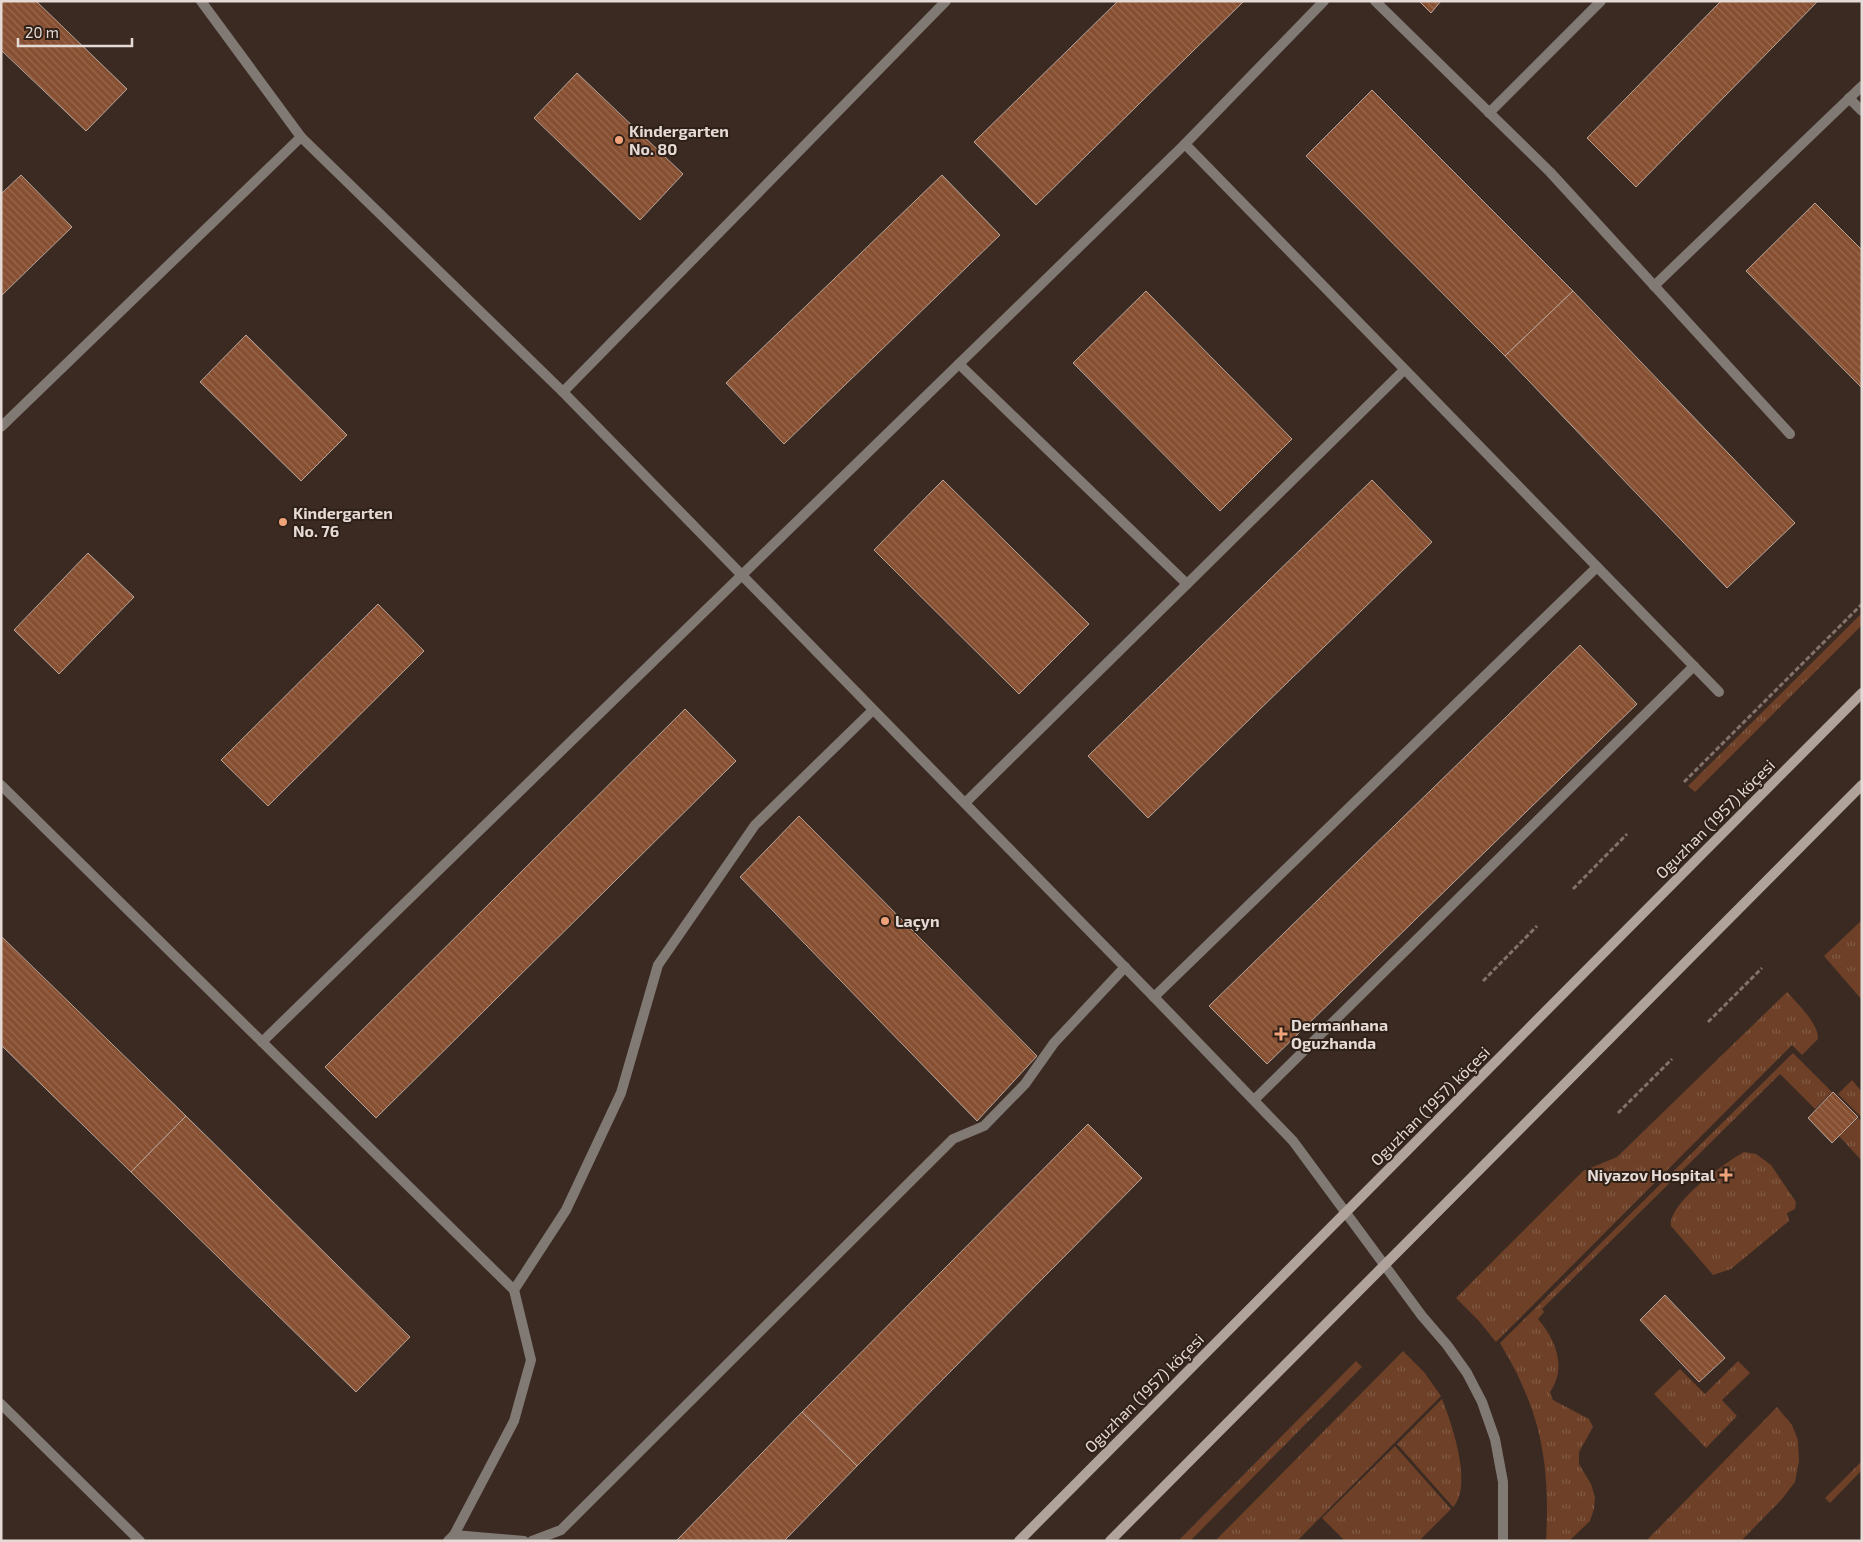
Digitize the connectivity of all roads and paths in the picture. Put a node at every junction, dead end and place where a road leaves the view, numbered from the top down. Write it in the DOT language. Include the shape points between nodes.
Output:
graph roads {
  1 [pos="201,1"];
  2 [pos="946,1"];
  3 [pos="1324,1"];
  4 [pos="1375,1"];
  5 [pos="1601,1"];
  6 [pos="1862,86"];
  7 [pos="1849,98"];
  8 [pos="1862,111"];
  9 [pos="1489,113"];
  10 [pos="301,137"];
  11 [pos="1184,144"];
  12 [pos="1654,286"];
  13 [pos="959,364"];
  14 [pos="1404,370"];
  15 [pos="563,392"];
  16 [pos="1,427"];
  17 [pos="1790,434"];
  18 [pos="1597,567"];
  19 [pos="741,574"];
  20 [pos="1187,584"];
  21 [pos="1862,604"];
  22 [pos="1694,666"];
  23 [pos="1719,692"];
  24 [pos="1862,692"];
  25 [pos="873,710"];
  26 [pos="1684,782"];
  27 [pos="1862,785"];
  28 [pos="1,786"];
  29 [pos="965,803"];
  30 [pos="1627,834"];
  31 [pos="1574,889"];
  32 [pos="1537,926"];
  33 [pos="1125,967"];
  34 [pos="1762,968"];
  35 [pos="1483,980"];
  36 [pos="1154,996"];
  37 [pos="1708,1022"];
  38 [pos="262,1042"];
  39 [pos="1672,1059"];
  40 [pos="1255,1100"];
  41 [pos="1618,1113"];
  42 [pos="1345,1212"];
  43 [pos="1384,1265"];
  44 [pos="514,1290"];
  45 [pos="1,1404"];
  46 [pos="451,1538"];
  47 [pos="140,1541"];
  48 [pos="524,1541"];
  49 [pos="532,1541"];
  50 [pos="1018,1541"];
  51 [pos="1110,1541"];
  52 [pos="1503,1541"];
  1 -- 10 [label="street"];
  2 -- 15 [label="street"];
  3 -- 11 [label="street"];
  4 -- 9 [label="street"];
  5 -- 9 [label="street"];
  6 -- 7 [label="street"];
  7 -- 8 [label="street"];
  7 -- 12 [label="street"];
  9 -- 12 [label="street" via="1550,172"];
  10 -- 15 [label="street"];
  10 -- 16 [label="street"];
  11 -- 13 [label="street"];
  11 -- 14 [label="street"];
  12 -- 17 [label="street"];
  13 -- 19 [label="street"];
  13 -- 20 [label="street"];
  14 -- 18 [label="street"];
  14 -- 20 [label="street"];
  15 -- 19 [label="street"];
  18 -- 22 [label="street"];
  18 -- 36 [label="street"];
  19 -- 25 [label="street"];
  19 -- 38 [label="street"];
  20 -- 29 [label="street"];
  21 -- 26 [label="path"];
  22 -- 23 [label="street"];
  22 -- 40 [label="street"];
  24 -- 42 [label="main road, Oguzhan (1957) köçesi"];
  25 -- 29 [label="street"];
  25 -- 44 [label="street" via="755,825 658,965 621,1093 566,1210"];
  27 -- 43 [label="main road"];
  28 -- 38 [label="street"];
  29 -- 33 [label="street"];
  30 -- 31 [label="path"];
  32 -- 35 [label="path"];
  33 -- 36 [label="street"];
  33 -- 49 [label="street" via="1054,1043 1025,1084 984,1126 952,1138 561,1530"];
  34 -- 37 [label="path"];
  36 -- 40 [label="street"];
  38 -- 44 [label="street"];
  39 -- 41 [label="path"];
  40 -- 42 [label="street" via="1293,1141"];
  42 -- 43 [label="street"];
  42 -- 50 [label="main road, Oguzhan (1957) köçesi"];
  43 -- 51 [label="main road"];
  43 -- 52 [label="street" via="1467,1373 1482,1402 1495,1438 1503,1482"];
  44 -- 46 [label="street" via="530,1360 514,1421"];
  45 -- 47 [label="street"];
  46 -- 48 [label="street"];
}
